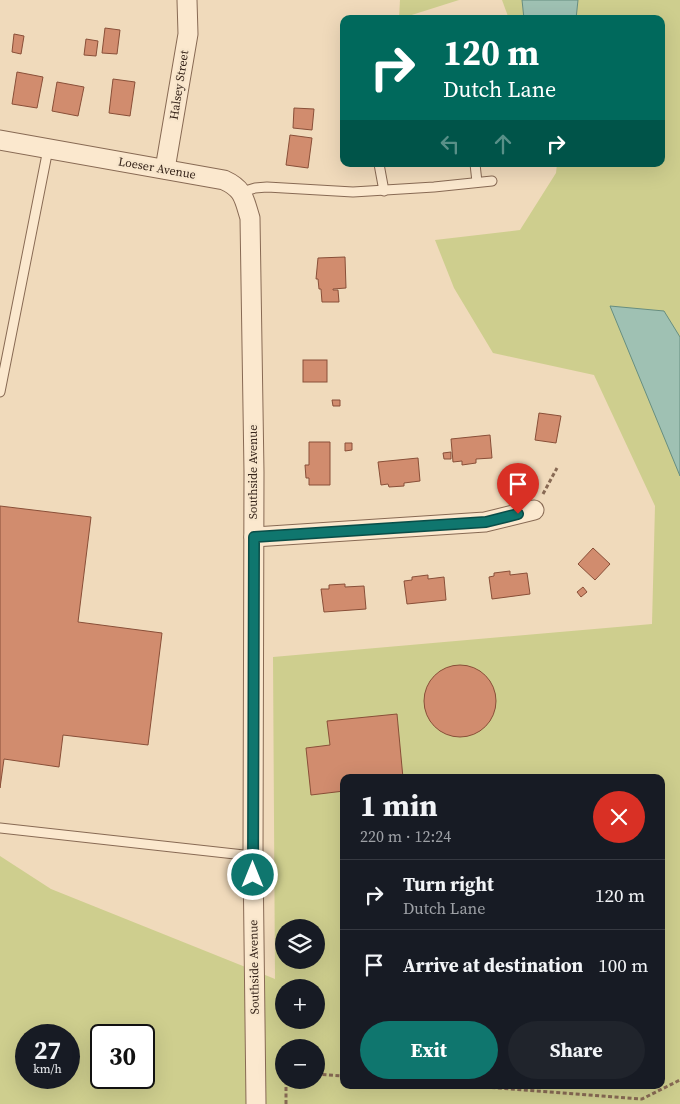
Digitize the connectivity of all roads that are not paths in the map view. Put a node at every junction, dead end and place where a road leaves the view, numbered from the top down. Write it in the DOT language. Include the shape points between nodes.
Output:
graph roads {
  1 [pos="186,0"];
  2 [pos="0,140"];
  3 [pos="48,149"];
  4 [pos="380,167"];
  5 [pos="475,167"];
  6 [pos="165,169"];
  7 [pos="492,181"];
  8 [pos="477,182"];
  9 [pos="384,190"];
  10 [pos="242,192"];
  11 [pos="0,392"];
  12 [pos="534,510"];
  13 [pos="254,537"];
  14 [pos="0,828"];
  15 [pos="253,856"];
  16 [pos="256,1104"];
  1 -- 6 [label="street, Halsey Street" via="188,34"];
  2 -- 3 [label="street, Loeser Avenue"];
  3 -- 6 [label="street, Loeser Avenue"];
  3 -- 11 [label="lane"];
  4 -- 9 [label="lane"];
  5 -- 8 [label="lane"];
  6 -- 10 [label="street, Loeser Avenue" via="224,180"];
  7 -- 8 [label="lane"];
  8 -- 9 [label="lane"];
  9 -- 10 [label="lane" via="338,192 267,187"];
  10 -- 13 [label="street, Southside Avenue" via="250,218"];
  12 -- 13 [label="street" via="486,522"];
  13 -- 15 [label="street, Southside Avenue"];
  14 -- 15 [label="lane"];
  15 -- 16 [label="street, Southside Avenue"];
}
